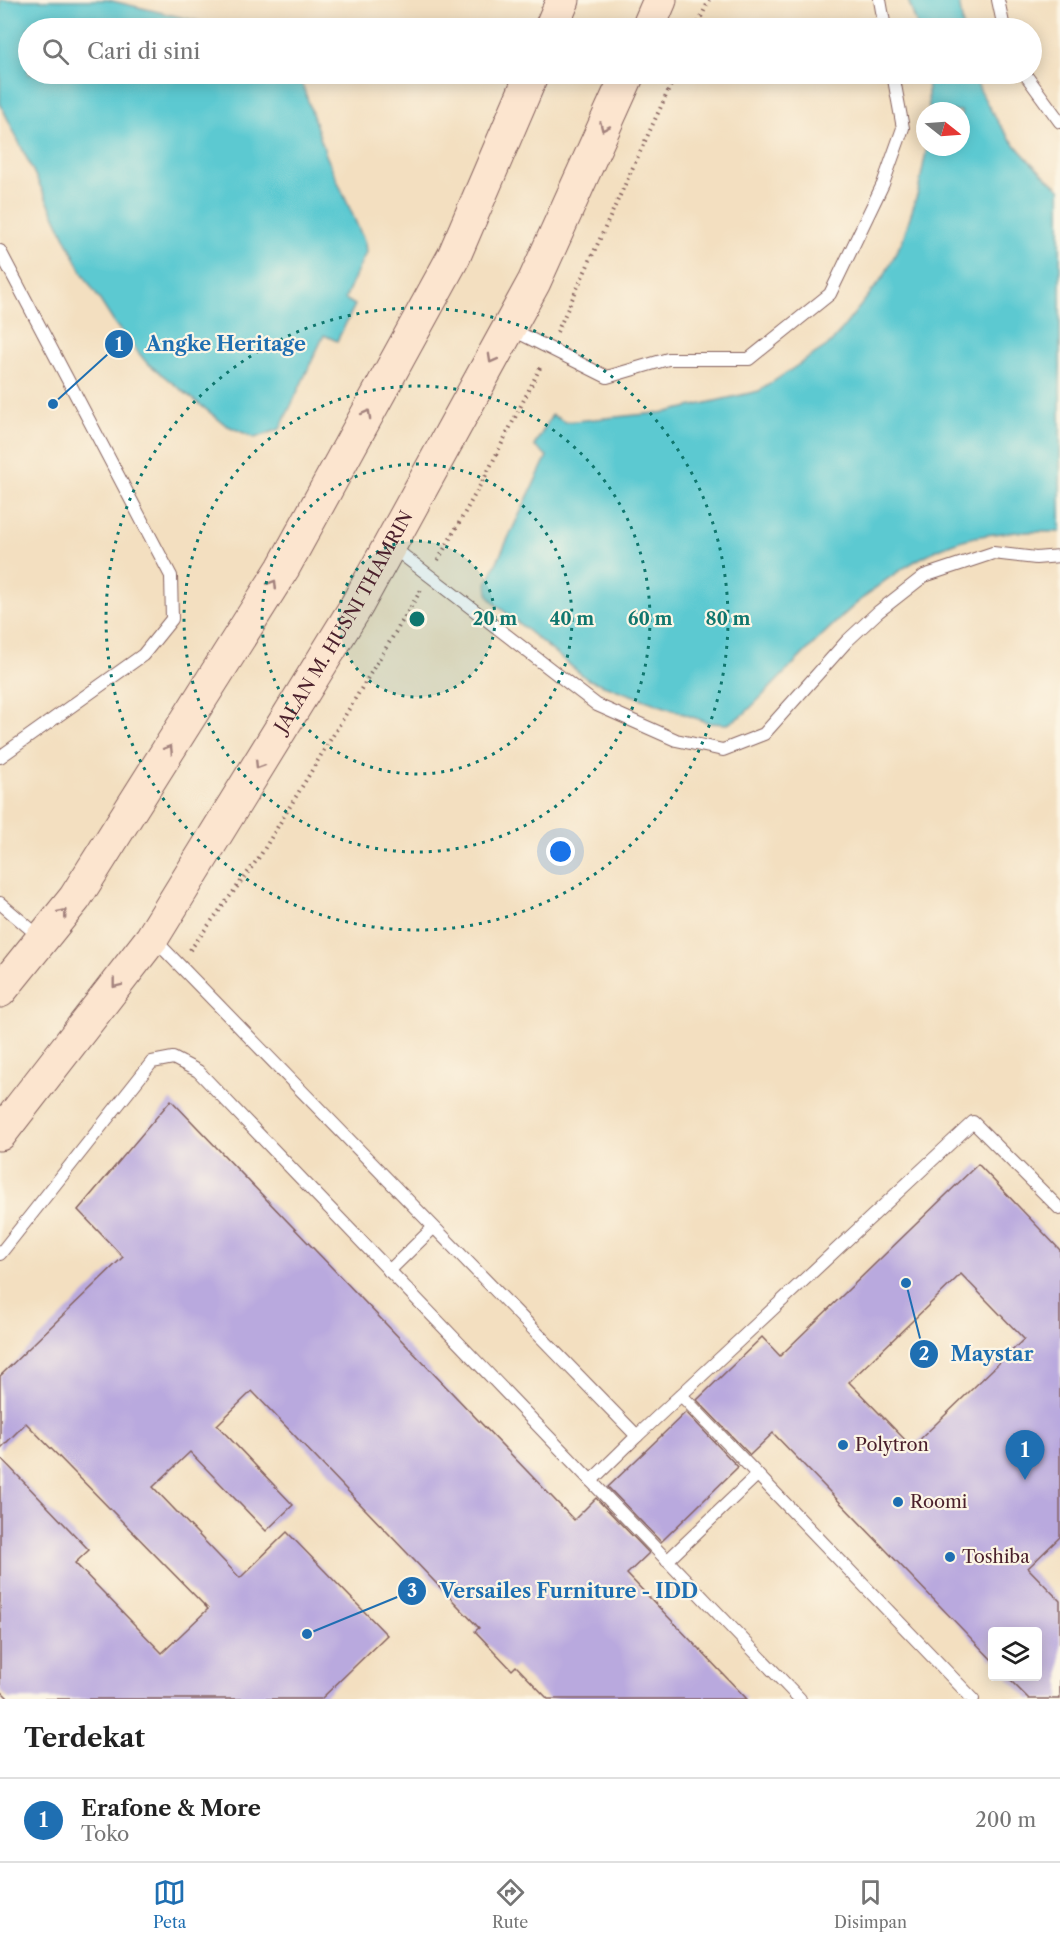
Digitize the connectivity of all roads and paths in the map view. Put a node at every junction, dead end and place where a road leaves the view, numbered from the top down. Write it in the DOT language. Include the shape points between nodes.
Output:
graph roads {
  1 [pos="563,0"];
  2 [pos="660,0"];
  3 [pos="709,0"];
  4 [pos="880,0"];
  5 [pos="998,0"];
  6 [pos="555,18"];
  7 [pos="652,18"];
  8 [pos="701,18"];
  9 [pos="883,18"];
  10 [pos="1002,18"];
  11 [pos="528,84"];
  12 [pos="623,84"];
  13 [pos="671,84"];
  14 [pos="895,84"];
  15 [pos="1032,84"];
  16 [pos="1060,122"];
  17 [pos="0,251"];
  18 [pos="509,328"];
  19 [pos="549,349"];
  20 [pos="390,545"];
  21 [pos="1060,556"];
  22 [pos="429,576"];
  23 [pos="0,758"];
  24 [pos="0,903"];
  25 [pos="152,938"];
  26 [pos="42,939"];
  27 [pos="179,965"];
  28 [pos="0,991"];
  29 [pos="0,1134"];
  30 [pos="1060,1209"];
  31 [pos="434,1228"];
  32 [pos="0,1254"];
  33 [pos="389,1271"];
  34 [pos="681,1395"];
  35 [pos="637,1436"];
  36 [pos="757,1474"];
  37 [pos="591,1481"];
  38 [pos="667,1561"];
  39 [pos="800,1699"];
  40 [pos="973,1699"];
  1 -- 6 [label="main road"];
  2 -- 7 [label="main road"];
  3 -- 8 [label="path"];
  4 -- 9 [label="lane"];
  5 -- 10 [label="lane"];
  26 -- 11 [label="main road, one-way" via="75,898 283,568 454,256"];
  12 -- 18 [label="main road, JALAN M. HUSNI THAMRIN, one-way" via="534,282"];
  13 -- 19 [label="path"];
  14 -- 19 [label="lane" via="903,128 883,184 830,294 749,359 668,359 607,377"];
  15 -- 16 [label="lane"];
  17 -- 23 [label="lane" via="171,576 172,619 143,655"];
  18 -- 19 [label="lane"];
  18 -- 20 [label="main road, JALAN M. HUSNI THAMRIN, one-way"];
  19 -- 22 [label="path" via="486,475"];
  20 -- 22 [label="lane"];
  20 -- 25 [label="main road, JALAN M. HUSNI THAMRIN, one-way"];
  21 -- 22 [label="lane" via="1036,558 993,553 924,576 847,641 764,734 723,750 676,740 597,705"];
  22 -- 27 [label="path" via="260,856"];
  24 -- 26 [label="lane"];
  25 -- 27 [label="lane"];
  25 -- 29 [label="main road, JALAN M. HUSNI THAMRIN, one-way"];
  26 -- 28 [label="main road"];
  27 -- 31 [label="lane"];
  30 -- 34 [label="lane" via="973,1122"];
  31 -- 33 [label="lane"];
  31 -- 35 [label="lane"];
  32 -- 33 [label="lane" via="152,1062 173,1058 198,1071"];
  33 -- 37 [label="lane"];
  34 -- 35 [label="lane"];
  34 -- 36 [label="lane"];
  35 -- 37 [label="lane"];
  36 -- 38 [label="lane"];
  36 -- 40 [label="lane"];
  37 -- 38 [label="lane"];
  38 -- 39 [label="lane"];
}
